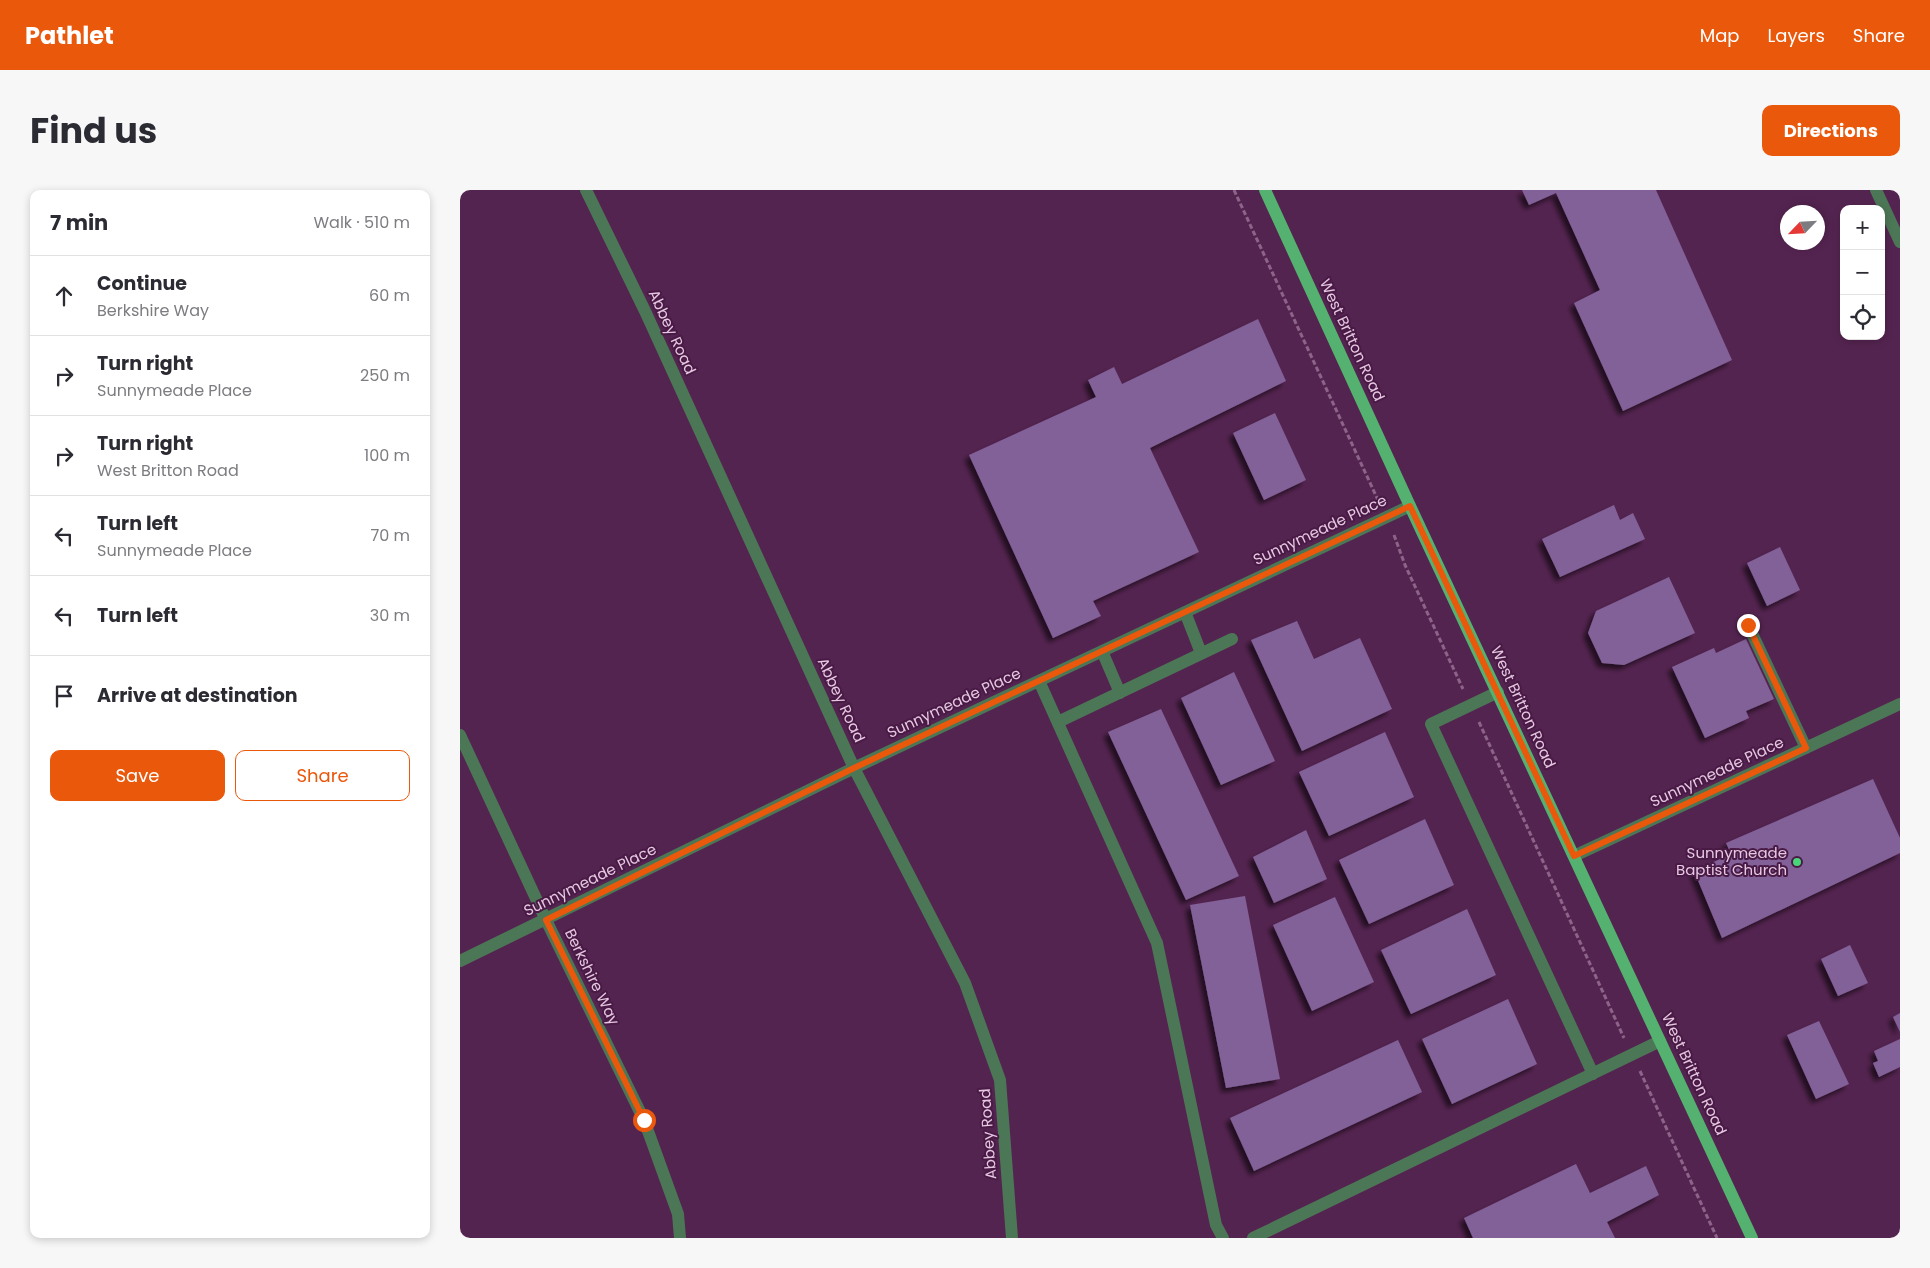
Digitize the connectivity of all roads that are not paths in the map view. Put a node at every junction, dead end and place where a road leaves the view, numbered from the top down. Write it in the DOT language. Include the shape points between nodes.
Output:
graph roads {
  1 [pos="586,190"];
  2 [pos="1265,190"];
  3 [pos="1876,190"];
  4 [pos="1900,242"];
  5 [pos="1410,506"];
  6 [pos="1184,612"];
  7 [pos="1748,625"];
  8 [pos="1232,639"];
  9 [pos="1102,651"];
  10 [pos="1201,654"];
  11 [pos="1039,681"];
  12 [pos="1498,692"];
  13 [pos="1120,693"];
  14 [pos="1900,704"];
  15 [pos="1058,722"];
  16 [pos="460,735"];
  17 [pos="1806,748"];
  18 [pos="854,768"];
  19 [pos="1574,856"];
  20 [pos="546,920"];
  21 [pos="460,961"];
  22 [pos="1660,1041"];
  23 [pos="1593,1074"];
  24 [pos="680,1238"];
  25 [pos="1012,1238"];
  26 [pos="1223,1238"];
  27 [pos="1253,1238"];
  28 [pos="1752,1238"];
  1 -- 18 [label="street, Abbey Road" via="645,311"];
  2 -- 5 [label="main road, West Britton Road"];
  3 -- 4 [label="street"];
  5 -- 6 [label="street, Sunnymeade Place"];
  5 -- 12 [label="main road, West Britton Road"];
  6 -- 9 [label="street, Sunnymeade Place"];
  6 -- 10 [label="street"];
  7 -- 17 [label="street"];
  8 -- 10 [label="street"];
  9 -- 11 [label="street, Sunnymeade Place"];
  9 -- 13 [label="street"];
  10 -- 13 [label="street"];
  11 -- 15 [label="street"];
  11 -- 18 [label="street, Sunnymeade Place"];
  12 -- 19 [label="main road, West Britton Road"];
  12 -- 23 [label="street" via="1431,724"];
  13 -- 15 [label="street"];
  14 -- 17 [label="street, Sunnymeade Place"];
  15 -- 26 [label="street" via="1157,943 1216,1225"];
  16 -- 20 [label="street, Berkshire Way"];
  17 -- 19 [label="street, Sunnymeade Place"];
  18 -- 20 [label="street, Sunnymeade Place"];
  18 -- 25 [label="street, Abbey Road" via="965,983 1000,1080"];
  19 -- 22 [label="main road, West Britton Road"];
  20 -- 21 [label="street, Sunnymeade Place"];
  20 -- 24 [label="street, Berkshire Way" via="644,1120 678,1214"];
  22 -- 23 [label="street"];
  22 -- 28 [label="main road, West Britton Road"];
  23 -- 27 [label="street"];
}
